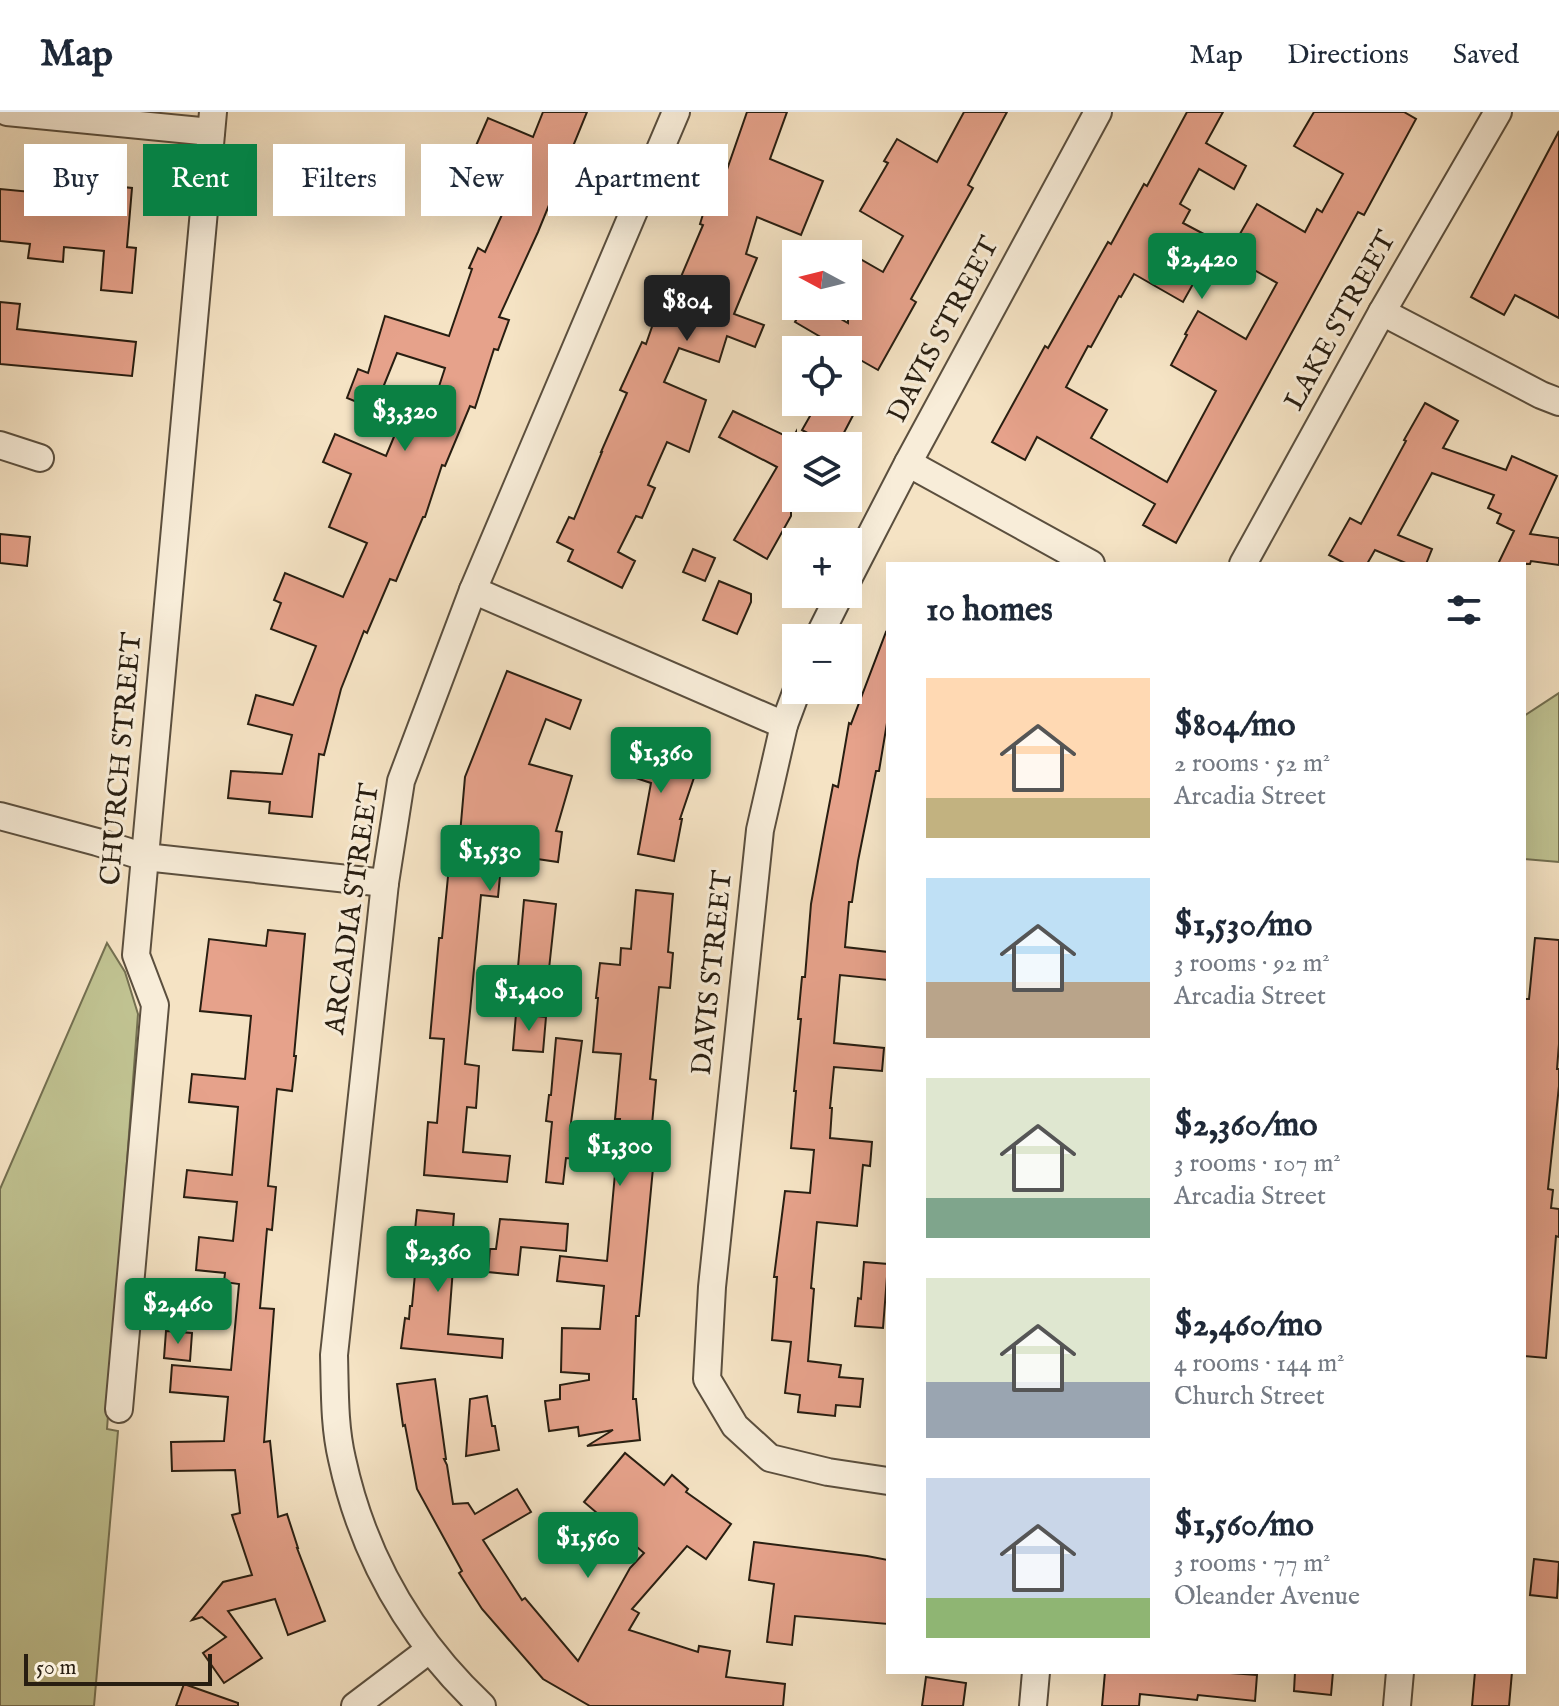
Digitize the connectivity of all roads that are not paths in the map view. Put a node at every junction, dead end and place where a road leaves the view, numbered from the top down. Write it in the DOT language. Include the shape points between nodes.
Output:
graph roads {
  1 [pos="7,112"];
  2 [pos="676,112"];
  3 [pos="1098,112"];
  4 [pos="1498,112"];
  5 [pos="212,122"];
  6 [pos="1382,312"];
  7 [pos="1559,402"];
  8 [pos="0,445"];
  9 [pos="40,458"];
  10 [pos="908,463"];
  11 [pos="862,552"];
  12 [pos="1087,562"];
  13 [pos="1244,562"];
  14 [pos="473,590"];
  15 [pos="792,704"];
  16 [pos="784,725"];
  17 [pos="0,816"];
  18 [pos="145,857"];
  19 [pos="385,883"];
  20 [pos="119,1409"];
  21 [pos="886,1481"];
  22 [pos="429,1650"];
  23 [pos="1036,1674"];
  24 [pos="1400,1674"];
  25 [pos="355,1706"];
  26 [pos="482,1706"];
  27 [pos="1033,1706"];
  28 [pos="1397,1706"];
  1 -- 5 [label="street"];
  2 -- 14 [label="street, ARCADIA STREET"];
  3 -- 10 [label="street, DAVIS STREET"];
  4 -- 6 [label="street, LAKE STREET"];
  5 -- 18 [label="street, CHURCH STREET"];
  6 -- 7 [label="street"];
  6 -- 13 [label="street, LAKE STREET"];
  8 -- 9 [label="street"];
  10 -- 11 [label="street, DAVIS STREET"];
  10 -- 12 [label="street"];
  14 -- 16 [label="street"];
  14 -- 19 [label="street, ARCADIA STREET" via="401,781"];
  15 -- 16 [label="street, DAVIS STREET"];
  16 -- 21 [label="street, DAVIS STREET" via="760,830 707,1379 735,1426 770,1458"];
  17 -- 18 [label="street"];
  18 -- 19 [label="street"];
  18 -- 20 [label="street, CHURCH STREET" via="136,955 155,1005"];
  19 -- 22 [label="street, ARCADIA STREET" via="334,1355 336,1412 341,1458 372,1553"];
  22 -- 25 [label="street"];
  22 -- 26 [label="street, ARCADIA STREET"];
  23 -- 27 [label="street"];
  24 -- 28 [label="street"];
}
